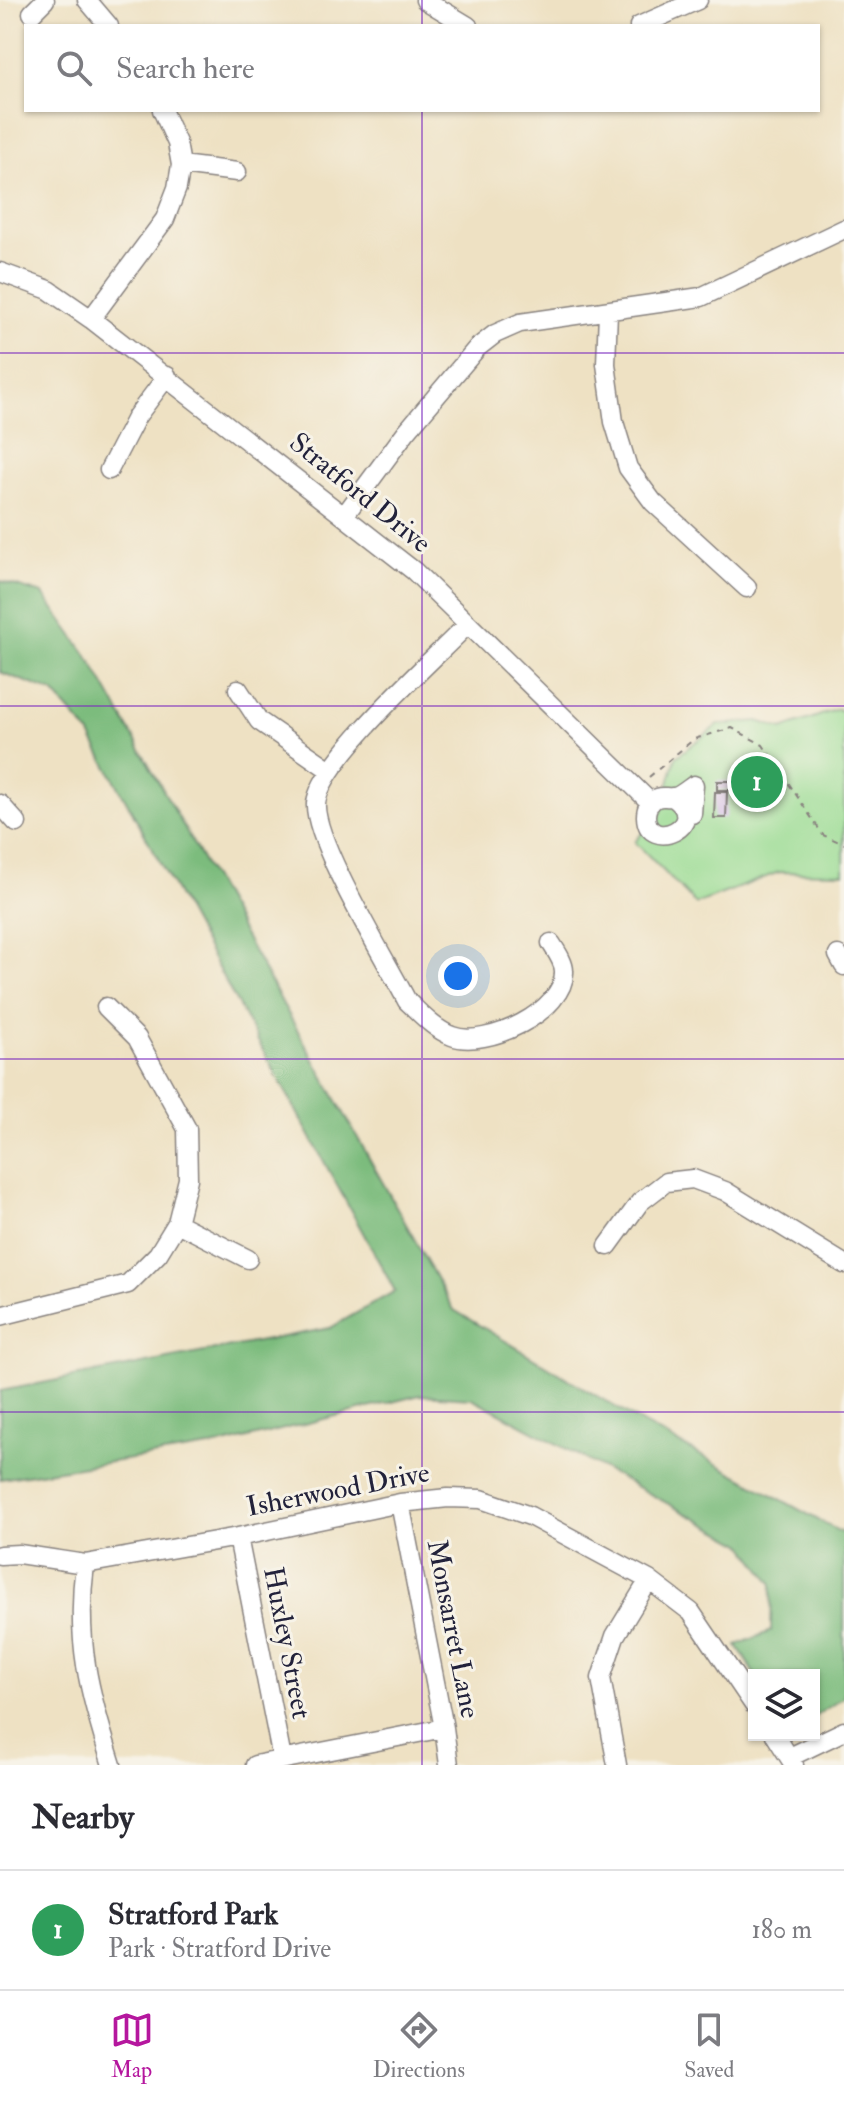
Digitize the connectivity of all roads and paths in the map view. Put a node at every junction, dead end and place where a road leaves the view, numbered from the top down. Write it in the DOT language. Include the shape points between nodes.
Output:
graph roads {
  1 [pos="87,0"];
  2 [pos="425,0"];
  3 [pos="698,0"];
  4 [pos="107,24"];
  5 [pos="465,24"];
  6 [pos="644,24"];
  7 [pos="163,112"];
  8 [pos="181,165"];
  9 [pos="237,172"];
  10 [pos="844,229"];
  11 [pos="0,272"];
  12 [pos="608,312"];
  13 [pos="91,319"];
  14 [pos="167,376"];
  15 [pos="109,470"];
  16 [pos="344,516"];
  17 [pos="747,588"];
  18 [pos="468,624"];
  19 [pos="238,689"];
  20 [pos="330,770"];
  21 [pos="636,788"];
  22 [pos="651,803"];
  23 [pos="0,804"];
  24 [pos="17,823"];
  25 [pos="844,844"];
  26 [pos="551,943"];
  27 [pos="106,1007"];
  28 [pos="177,1223"];
  29 [pos="608,1246"];
  30 [pos="248,1259"];
  31 [pos="844,1264"];
  32 [pos="0,1316"];
  33 [pos="400,1503"];
  34 [pos="238,1537"];
  35 [pos="0,1555"];
  36 [pos="85,1564"];
  37 [pos="649,1580"];
  38 [pos="748,1696"];
  39 [pos="444,1728"];
  40 [pos="844,1731"];
  41 [pos="779,1741"];
  42 [pos="282,1759"];
  43 [pos="792,1761"];
  44 [pos="112,1765"];
  45 [pos="255,1765"];
  46 [pos="449,1765"];
  47 [pos="617,1765"];
  1 -- 4 [label="street"];
  2 -- 5 [label="street"];
  3 -- 6 [label="street"];
  7 -- 8 [label="street"];
  8 -- 9 [label="street"];
  8 -- 13 [label="street" via="165,219"];
  10 -- 12 [label="street" via="701,297"];
  11 -- 13 [label="street, Stratford Drive" via="49,290"];
  12 -- 16 [label="street" via="520,323 495,334 406,432"];
  12 -- 17 [label="street" via="606,364 614,422 628,468 653,502"];
  13 -- 14 [label="street, Stratford Drive"];
  14 -- 15 [label="street" via="137,416"];
  14 -- 16 [label="street, Stratford Drive"];
  16 -- 18 [label="street, Stratford Drive" via="414,571"];
  18 -- 20 [label="street" via="367,725"];
  18 -- 21 [label="street, Stratford Drive"];
  19 -- 20 [label="street" via="259,721"];
  20 -- 26 [label="street" via="316,803 321,836 407,1001 429,1022 451,1036 471,1039 492,1036 549,1006 563,987 565,968"];
  21 -- 22 [label="street, Stratford Drive"];
  21 -- 25 [label="path" via="694,739 732,728 763,745 823,835"];
  22 -- 22 [label="street" via="662,796 680,802 685,820 678,831 660,834 650,827"];
  23 -- 24 [label="street"];
  27 -- 28 [label="street" via="137,1038 187,1129 188,1179"];
  28 -- 30 [label="street"];
  28 -- 32 [label="street" via="158,1254 128,1284"];
  29 -- 31 [label="street" via="640,1202 666,1182 693,1179 725,1191"];
  33 -- 34 [label="street, Isherwood Drive"];
  33 -- 37 [label="street, Isherwood Drive" via="481,1499 530,1516"];
  33 -- 39 [label="street, Monsarret Lane"];
  34 -- 36 [label="street, Isherwood Drive"];
  34 -- 42 [label="street, Huxley Street"];
  35 -- 36 [label="street, Isherwood Drive"];
  36 -- 44 [label="street" via="82,1647 93,1707"];
  37 -- 38 [label="street, Isherwood Drive" via="691,1612"];
  37 -- 47 [label="street" via="615,1636 601,1678"];
  39 -- 42 [label="street"];
  39 -- 46 [label="street, Monsarret Lane"];
  40 -- 43 [label="street"];
  41 -- 43 [label="street"];
  42 -- 45 [label="street"];
}
